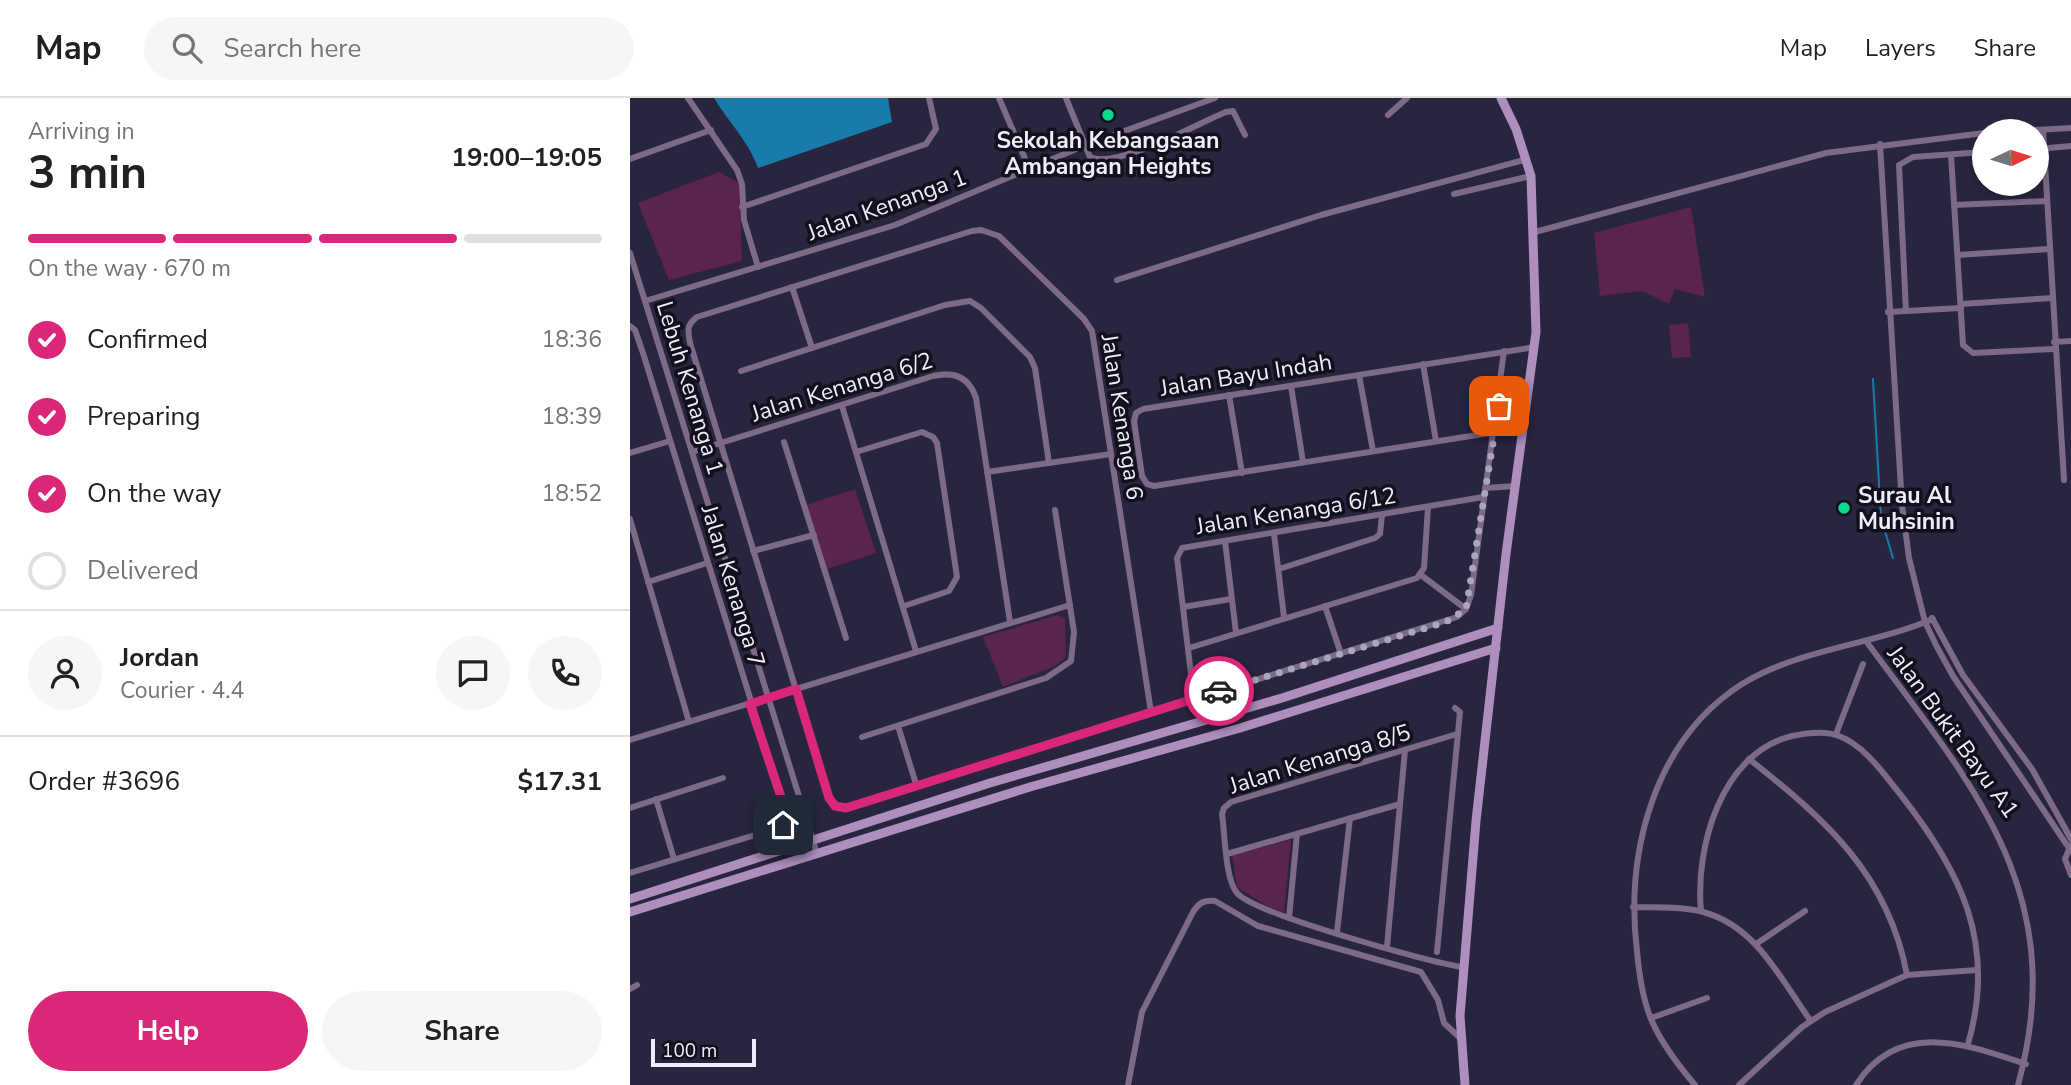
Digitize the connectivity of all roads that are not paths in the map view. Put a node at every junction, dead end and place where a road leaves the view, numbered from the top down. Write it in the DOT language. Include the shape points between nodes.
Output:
graph roads {
  1 [pos="688,98"];
  2 [pos="929,98"];
  3 [pos="999,98"];
  4 [pos="1066,98"];
  5 [pos="1215,98"];
  6 [pos="1407,98"];
  7 [pos="1501,98"];
  8 [pos="1388,115"];
  9 [pos="2071,128"];
  10 [pos="2049,130"];
  11 [pos="711,131"];
  12 [pos="1972,134"];
  13 [pos="1245,135"];
  14 [pos="1880,144"];
  15 [pos="1086,145"];
  16 [pos="2071,146"];
  17 [pos="2049,147"];
  18 [pos="1972,153"];
  19 [pos="1951,155"];
  20 [pos="630,159"];
  21 [pos="1527,159"];
  22 [pos="1029,168"];
  23 [pos="1531,176"];
  24 [pos="1454,194"];
  25 [pos="2046,196"];
  26 [pos="2047,201"];
  27 [pos="1954,205"];
  28 [pos="742,207"];
  29 [pos="1535,232"];
  30 [pos="2049,250"];
  31 [pos="630,253"];
  32 [pos="1958,255"];
  33 [pos="758,267"];
  34 [pos="1117,280"];
  35 [pos="792,287"];
  36 [pos="2052,298"];
  37 [pos="645,301"];
  38 [pos="1961,306"];
  39 [pos="1906,311"];
  40 [pos="1888,312"];
  41 [pos="630,326"];
  42 [pos="2071,341"];
  43 [pos="2054,345"];
  44 [pos="1535,347"];
  45 [pos="812,348"];
  46 [pos="1504,351"];
  47 [pos="1423,364"];
  48 [pos="741,371"];
  49 [pos="1359,375"];
  50 [pos="1291,386"];
  51 [pos="1229,395"];
  52 [pos="842,406"];
  53 [pos="1496,432"];
  54 [pos="670,440"];
  55 [pos="1436,441"];
  56 [pos="784,442"];
  57 [pos="720,443"];
  58 [pos="1373,451"];
  59 [pos="692,452"];
  60 [pos="856,452"];
  61 [pos="630,453"];
  62 [pos="1111,454"];
  63 [pos="1303,462"];
  64 [pos="1049,463"];
  65 [pos="988,472"];
  66 [pos="1242,473"];
  67 [pos="2064,480"];
  68 [pos="1515,486"];
  69 [pos="1485,488"];
  70 [pos="1483,497"];
  71 [pos="1428,507"];
  72 [pos="1055,510"];
  73 [pos="1382,514"];
  74 [pos="630,519"];
  75 [pos="814,534"];
  76 [pos="1274,534"];
  77 [pos="1225,541"];
  78 [pos="753,551"];
  79 [pos="708,563"];
  80 [pos="1279,569"];
  81 [pos="1421,575"];
  82 [pos="648,582"];
  83 [pos="1231,599"];
  84 [pos="1070,605"];
  85 [pos="904,606"];
  86 [pos="1325,606"];
  87 [pos="1183,607"];
  88 [pos="1466,609"];
  89 [pos="1924,609"];
  90 [pos="1284,617"];
  91 [pos="1933,618"];
  92 [pos="1010,622"];
  93 [pos="1925,622"];
  94 [pos="1498,628"];
  95 [pos="1236,633"];
  96 [pos="846,638"];
  97 [pos="1866,641"];
  98 [pos="1189,648"];
  99 [pos="1496,648"];
  100 [pos="916,651"];
  101 [pos="1341,654"];
  102 [pos="1863,664"];
  103 [pos="796,689"];
  104 [pos="768,698"];
  105 [pos="1194,699"];
  106 [pos="750,704"];
  107 [pos="1455,708"];
  108 [pos="1151,712"];
  109 [pos="690,722"];
  110 [pos="898,726"];
  111 [pos="1457,734"];
  112 [pos="1836,734"];
  113 [pos="862,737"];
  114 [pos="630,740"];
  115 [pos="1405,750"];
  116 [pos="1749,759"];
  117 [pos="723,778"];
  118 [pos="916,784"];
  119 [pos="656,799"];
  120 [pos="1400,804"];
  121 [pos="630,808"];
  122 [pos="1350,818"];
  123 [pos="1297,834"];
  124 [pos="2071,839"];
  125 [pos="813,841"];
  126 [pos="2070,849"];
  127 [pos="817,854"];
  128 [pos="1227,854"];
  129 [pos="674,859"];
  130 [pos="630,873"];
  131 [pos="2071,876"];
  132 [pos="630,899"];
  133 [pos="2031,904"];
  134 [pos="1633,906"];
  135 [pos="1701,911"];
  136 [pos="1805,911"];
  137 [pos="630,912"];
  138 [pos="1289,918"];
  139 [pos="1337,932"];
  140 [pos="1756,944"];
  141 [pos="1387,947"];
  142 [pos="1437,952"];
  143 [pos="1462,967"];
  144 [pos="1978,970"];
  145 [pos="1907,975"];
  146 [pos="1707,998"];
  147 [pos="2040,998"];
  148 [pos="1651,1018"];
  149 [pos="1810,1020"];
  150 [pos="1460,1038"];
  151 [pos="1968,1044"];
  152 [pos="2026,1064"];
  153 [pos="1128,1085"];
  154 [pos="1465,1085"];
  155 [pos="1695,1085"];
  156 [pos="1739,1085"];
  157 [pos="1856,1085"];
  158 [pos="2018,1085"];
  1 -- 11 [label="street"];
  2 -- 28 [label="street" via="936,129 926,144"];
  3 -- 22 [label="street"];
  4 -- 15 [label="street"];
  5 -- 15 [label="street, Jalan Kenanga 1"];
  6 -- 8 [label="street"];
  7 -- 21 [label="street"];
  9 -- 10 [label="street"];
  11 -- 20 [label="street"];
  11 -- 28 [label="street" via="737,170"];
  12 -- 14 [label="street"];
  13 -- 15 [label="street" via="1233,111 1108,159 1090,157"];
  14 -- 29 [label="street" via="1708,183"];
  14 -- 40 [label="street"];
  15 -- 22 [label="street, Jalan Kenanga 1"];
  16 -- 17 [label="street"];
  18 -- 19 [label="street"];
  19 -- 27 [label="street"];
  19 -- 39 [label="street" via="1913,157 1899,165"];
  21 -- 23 [label="street"];
  21 -- 34 [label="street" via="1298,222"];
  22 -- 33 [label="street, Jalan Kenanga 1" via="895,225"];
  23 -- 24 [label="street"];
  23 -- 29 [label="street"];
  25 -- 26 [label="street"];
  26 -- 27 [label="street"];
  26 -- 30 [label="street"];
  27 -- 32 [label="street"];
  28 -- 33 [label="street"];
  29 -- 44 [label="street"];
  30 -- 32 [label="street"];
  30 -- 36 [label="street"];
  31 -- 37 [label="street, Lebuh Kenanga 1"];
  32 -- 38 [label="street"];
  33 -- 37 [label="street, Jalan Kenanga 1"];
  35 -- 45 [label="street"];
  35 -- 57 [label="street, Jalan Kenanga 6" via="690,321 690,344"];
  35 -- 62 [label="street, Jalan Kenanga 6" via="972,232 992,232 1092,331"];
  36 -- 38 [label="street"];
  36 -- 43 [label="street"];
  37 -- 59 [label="street, Lebuh Kenanga 1"];
  38 -- 39 [label="street"];
  38 -- 43 [label="street" via="1963,345 1968,351"];
  39 -- 40 [label="street"];
  40 -- 89 [label="street" via="1905,535"];
  41 -- 54 [label="street, Jalan Kenanga 7"];
  42 -- 43 [label="street"];
  43 -- 67 [label="street"];
  44 -- 46 [label="street, Jalan Bayu Indah"];
  44 -- 68 [label="street"];
  45 -- 48 [label="street"];
  45 -- 64 [label="street" via="970,301 1030,357"];
  46 -- 47 [label="street, Jalan Bayu Indah"];
  46 -- 53 [label="street"];
  47 -- 49 [label="street, Jalan Bayu Indah"];
  47 -- 55 [label="street"];
  49 -- 50 [label="street, Jalan Bayu Indah"];
  49 -- 58 [label="street"];
  50 -- 51 [label="street, Jalan Bayu Indah"];
  50 -- 63 [label="street"];
  51 -- 66 [label="street"];
  51 -- 66 [label="street, Jalan Bayu Indah" via="1136,413 1142,476 1154,486"];
  52 -- 57 [label="street, Jalan Kenanga 6/2"];
  52 -- 60 [label="street"];
  52 -- 65 [label="street, Jalan Kenanga 6/2" via="944,373 963,378 976,398"];
  53 -- 55 [label="street, Jalan Bayu Indah"];
  53 -- 69 [label="street"];
  54 -- 61 [label="street"];
  54 -- 79 [label="street, Jalan Kenanga 7"];
  55 -- 58 [label="street, Jalan Bayu Indah"];
  56 -- 75 [label="street"];
  57 -- 59 [label="street, Jalan Kenanga 6/2"];
  57 -- 78 [label="street, Jalan Kenanga 6"];
  58 -- 63 [label="street, Jalan Bayu Indah"];
  59 -- 104 [label="street, Lebuh Kenanga 1"];
  60 -- 85 [label="street"];
  60 -- 85 [label="street" via="922,432 937,443 957,577 949,591"];
  62 -- 64 [label="street"];
  62 -- 108 [label="street, Jalan Kenanga 6"];
  63 -- 66 [label="street, Jalan Bayu Indah"];
  64 -- 65 [label="street"];
  65 -- 92 [label="street, Jalan Kenanga 6/2"];
  68 -- 69 [label="street"];
  68 -- 94 [label="street"];
  69 -- 70 [label="street"];
  70 -- 71 [label="street, Jalan Kenanga 6/12"];
  70 -- 88 [label="street"];
  71 -- 73 [label="street, Jalan Kenanga 6/12"];
  71 -- 81 [label="street"];
  72 -- 84 [label="street"];
  73 -- 76 [label="street, Jalan Kenanga 6/12"];
  73 -- 80 [label="street" via="1380,534 1375,538"];
  74 -- 82 [label="street"];
  75 -- 78 [label="street"];
  75 -- 96 [label="street"];
  76 -- 77 [label="street, Jalan Kenanga 6/12"];
  76 -- 80 [label="street"];
  77 -- 83 [label="street"];
  77 -- 87 [label="street, Jalan Kenanga 6/12" via="1178,552"];
  78 -- 103 [label="street, Jalan Kenanga 6"];
  79 -- 82 [label="street"];
  79 -- 106 [label="street, Jalan Kenanga 7"];
  80 -- 90 [label="street"];
  81 -- 86 [label="street"];
  81 -- 88 [label="street"];
  82 -- 109 [label="street"];
  83 -- 87 [label="street"];
  83 -- 95 [label="street"];
  84 -- 92 [label="street"];
  84 -- 110 [label="street" via="1075,648 1061,671"];
  85 -- 100 [label="street"];
  86 -- 90 [label="street"];
  86 -- 101 [label="street"];
  87 -- 98 [label="street, Jalan Kenanga 6/12"];
  88 -- 101 [label="street" via="1446,622"];
  89 -- 91 [label="street"];
  89 -- 93 [label="street"];
  90 -- 95 [label="street"];
  91 -- 93 [label="street"];
  91 -- 124 [label="street" via="1963,675 2032,769"];
  92 -- 100 [label="street"];
  93 -- 97 [label="street"];
  93 -- 126 [label="street" via="1952,676"];
  94 -- 99 [label="street"];
  94 -- 125 [label="street"];
  95 -- 98 [label="street"];
  97 -- 133 [label="street, Jalan Bukit Bayu A1" via="1995,817"];
  97 -- 134 [label="street, Jalan Bukit Bayu A1" via="1757,676 1700,717 1669,762 1655,795 1641,838"];
  98 -- 105 [label="street, Jalan Kenanga 6/12"];
  99 -- 127 [label="street"];
  99 -- 143 [label="street"];
  100 -- 103 [label="street"];
  101 -- 105 [label="street"];
  102 -- 112 [label="street"];
  103 -- 104 [label="street"];
  103 -- 118 [label="street, Jalan Kenanga 6" via="835,806 854,806"];
  104 -- 106 [label="street"];
  104 -- 125 [label="street, Lebuh Kenanga 1"];
  105 -- 108 [label="street"];
  106 -- 109 [label="street"];
  106 -- 129 [label="street, Jalan Kenanga 7" via="785,809 783,825"];
  107 -- 111 [label="street" via="1460,712"];
  108 -- 118 [label="street"];
  109 -- 114 [label="street"];
  110 -- 113 [label="street"];
  110 -- 118 [label="street"];
  111 -- 115 [label="street, Jalan Kenanga 8/5"];
  111 -- 142 [label="street"];
  112 -- 116 [label="street" via="1783,738"];
  112 -- 144 [label="street" via="1876,765 1949,862 1974,934"];
  115 -- 120 [label="street"];
  115 -- 128 [label="street, Jalan Kenanga 8/5" via="1231,802 1222,814"];
  116 -- 135 [label="street" via="1721,802 1707,835 1700,876"];
  116 -- 145 [label="street" via="1814,811 1845,844 1891,917"];
  117 -- 119 [label="street"];
  119 -- 121 [label="street"];
  119 -- 129 [label="street"];
  120 -- 122 [label="street"];
  120 -- 141 [label="street"];
  122 -- 123 [label="street"];
  122 -- 139 [label="street"];
  123 -- 128 [label="street"];
  123 -- 138 [label="street"];
  125 -- 127 [label="street, Lebuh Kenanga 1"];
  125 -- 132 [label="street"];
  126 -- 131 [label="street" via="2065,859"];
  127 -- 137 [label="street"];
  128 -- 138 [label="street, Jalan Kenanga 8/5" via="1238,895"];
  129 -- 130 [label="street, Jalan Kenanga 7"];
  134 -- 135 [label="street"];
  134 -- 148 [label="street, Jalan Bukit Bayu A1" via="1639,972"];
  135 -- 140 [label="street" via="1742,929"];
  136 -- 140 [label="street"];
  138 -- 139 [label="street, Jalan Kenanga 8/5"];
  139 -- 141 [label="street, Jalan Kenanga 8/5"];
  140 -- 149 [label="street"];
  141 -- 143 [label="street, Jalan Kenanga 8/5"];
  143 -- 150 [label="street"];
  144 -- 145 [label="street"];
  144 -- 151 [label="street" via="1975,1023"];
  145 -- 149 [label="street"];
  146 -- 148 [label="street"];
  147 -- 152 [label="street"];
  148 -- 155 [label="street, Jalan Bukit Bayu A1"];
  149 -- 156 [label="street"];
  150 -- 153 [label="street" via="1444,1023 1438,1000 1421,972 1258,926 1206,900 1193,912 1142,1012"];
  150 -- 154 [label="street"];
  151 -- 152 [label="street"];
  151 -- 157 [label="street" via="1933,1041 1906,1046 1872,1065"];
  152 -- 158 [label="street"];
}
